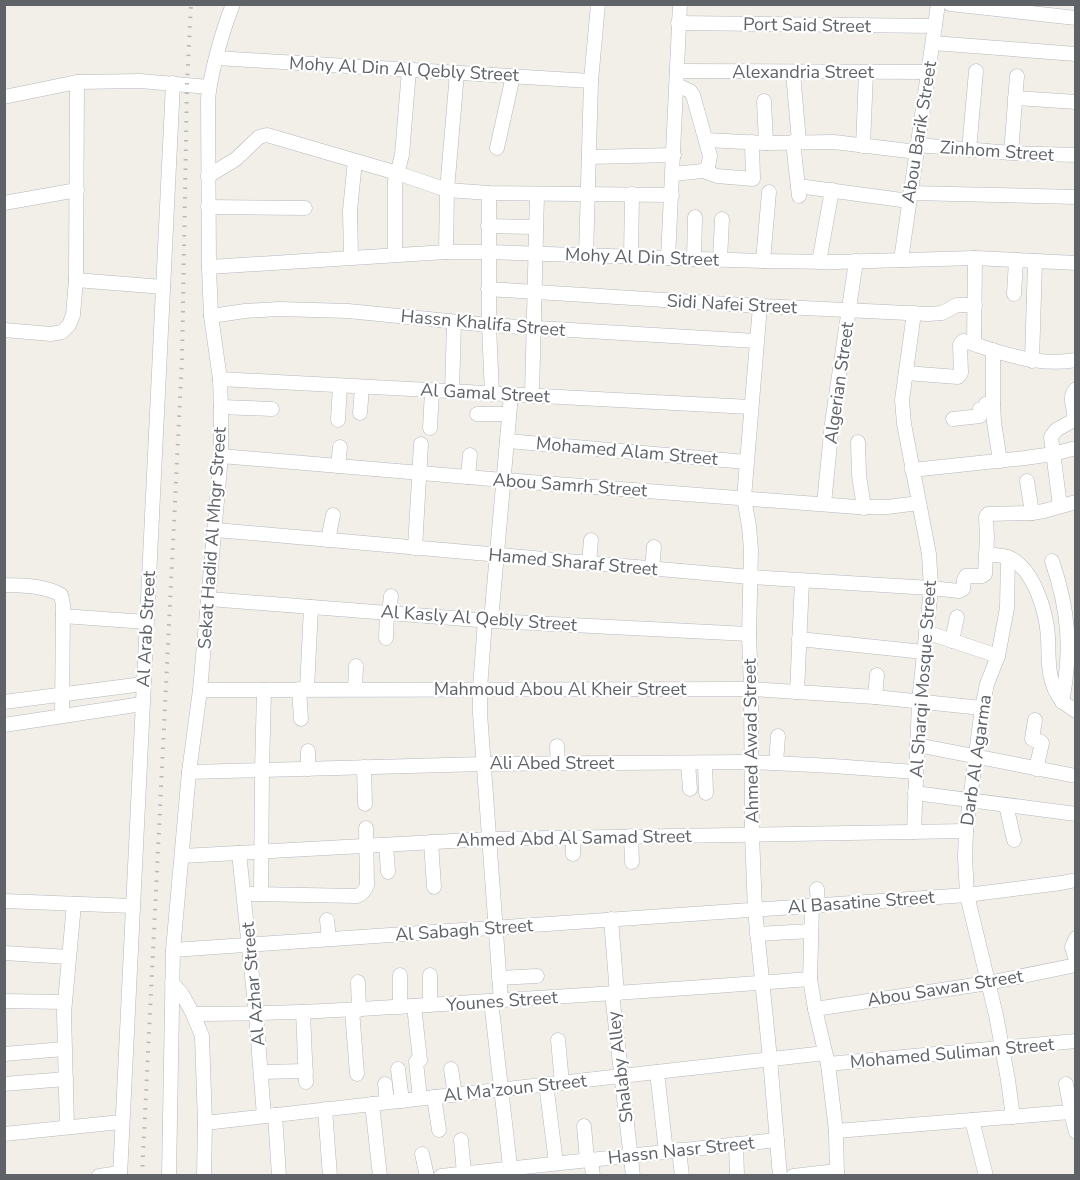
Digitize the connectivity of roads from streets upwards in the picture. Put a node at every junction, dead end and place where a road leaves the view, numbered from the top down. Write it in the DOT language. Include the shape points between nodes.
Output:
graph roads {
  1 [pos="232,4"];
  2 [pos="598,4"];
  3 [pos="680,4"];
  4 [pos="938,4"];
  5 [pos="950,4"];
  6 [pos="1076,18"];
  7 [pos="678,23"];
  8 [pos="935,26"];
  9 [pos="933,43"];
  10 [pos="1076,54"];
  11 [pos="217,58"];
  12 [pos="409,70"];
  13 [pos="975,71"];
  14 [pos="794,72"];
  15 [pos="866,72"];
  16 [pos="928,72"];
  17 [pos="457,73"];
  18 [pos="513,76"];
  19 [pos="1017,76"];
  20 [pos="677,78"];
  21 [pos="591,81"];
  22 [pos="77,82"];
  23 [pos="172,83"];
  24 [pos="209,87"];
  25 [pos="4,97"];
  26 [pos="1015,98"];
  27 [pos="764,101"];
  28 [pos="1076,102"];
  29 [pos="706,140"];
  30 [pos="759,142"];
  31 [pos="796,142"];
  32 [pos="863,146"];
  33 [pos="497,148"];
  34 [pos="918,148"];
  35 [pos="969,150"];
  36 [pos="1011,153"];
  37 [pos="1076,155"];
  38 [pos="674,156"];
  39 [pos="589,157"];
  40 [pos="355,161"];
  41 [pos="703,171"];
  42 [pos="397,173"];
  43 [pos="673,174"];
  44 [pos="207,176"];
  45 [pos="77,190"];
  46 [pos="447,190"];
  47 [pos="832,190"];
  48 [pos="769,192"];
  49 [pos="489,193"];
  50 [pos="537,194"];
  51 [pos="588,194"];
  52 [pos="632,194"];
  53 [pos="672,195"];
  54 [pos="909,197"];
  55 [pos="1076,197"];
  56 [pos="4,202"];
  57 [pos="208,207"];
  58 [pos="305,208"];
  59 [pos="695,217"];
  60 [pos="722,219"];
  61 [pos="488,226"];
  62 [pos="536,227"];
  63 [pos="446,252"];
  64 [pos="488,252"];
  65 [pos="534,253"];
  66 [pos="395,255"];
  67 [pos="586,255"];
  68 [pos="351,257"];
  69 [pos="631,257"];
  70 [pos="668,258"];
  71 [pos="975,258"];
  72 [pos="694,260"];
  73 [pos="720,260"];
  74 [pos="901,260"];
  75 [pos="1016,260"];
  76 [pos="763,261"];
  77 [pos="856,261"];
  78 [pos="1035,261"];
  79 [pos="819,262"];
  80 [pos="1076,263"];
  81 [pos="209,267"];
  82 [pos="76,280"];
  83 [pos="163,287"];
  84 [pos="488,289"];
  85 [pos="533,292"];
  86 [pos="1014,294"];
  87 [pos="975,305"];
  88 [pos="759,306"];
  89 [pos="850,309"];
  90 [pos="914,314"];
  91 [pos="211,316"];
  92 [pos="454,322"];
  93 [pos="489,325"];
  94 [pos="532,328"];
  95 [pos="4,330"];
  96 [pos="756,341"];
  97 [pos="968,343"];
  98 [pos="993,350"];
  99 [pos="1076,360"];
  100 [pos="1032,361"];
  101 [pos="906,373"];
  102 [pos="220,379"];
  103 [pos="340,386"];
  104 [pos="362,387"];
  105 [pos="1076,388"];
  106 [pos="432,391"];
  107 [pos="452,392"];
  108 [pos="492,394"];
  109 [pos="511,395"];
  110 [pos="531,396"];
  111 [pos="993,403"];
  112 [pos="222,407"];
  113 [pos="750,407"];
  114 [pos="272,409"];
  115 [pos="360,413"];
  116 [pos="477,414"];
  117 [pos="509,414"];
  118 [pos="954,418"];
  119 [pos="338,420"];
  120 [pos="430,428"];
  121 [pos="507,441"];
  122 [pos="858,442"];
  123 [pos="421,444"];
  124 [pos="340,447"];
  125 [pos="1076,448"];
  126 [pos="1053,454"];
  127 [pos="470,455"];
  128 [pos="221,456"];
  129 [pos="1000,461"];
  130 [pos="746,462"];
  131 [pos="338,466"];
  132 [pos="912,470"];
  133 [pos="419,473"];
  134 [pos="468,477"];
  135 [pos="503,480"];
  136 [pos="1026,481"];
  137 [pos="744,498"];
  138 [pos="1076,502"];
  139 [pos="919,503"];
  140 [pos="824,504"];
  141 [pos="1060,506"];
  142 [pos="864,507"];
  143 [pos="1032,513"];
  144 [pos="333,515"];
  145 [pos="216,530"];
  146 [pos="328,540"];
  147 [pos="591,540"];
  148 [pos="654,547"];
  149 [pos="415,548"];
  150 [pos="987,554"];
  151 [pos="497,555"];
  152 [pos="1008,557"];
  153 [pos="1052,561"];
  154 [pos="589,563"];
  155 [pos="652,569"];
  156 [pos="750,577"];
  157 [pos="802,581"];
  158 [pos="4,585"];
  159 [pos="931,588"];
  160 [pos="391,596"];
  161 [pos="209,599"];
  162 [pos="311,607"];
  163 [pos="388,613"];
  164 [pos="63,616"];
  165 [pos="957,617"];
  166 [pos="488,620"];
  167 [pos="146,622"];
  168 [pos="926,632"];
  169 [pos="749,634"];
  170 [pos="386,638"];
  171 [pos="799,639"];
  172 [pos="952,641"];
  173 [pos="924,652"];
  174 [pos="998,656"];
  175 [pos="356,666"];
  176 [pos="877,675"];
  177 [pos="143,684"];
  178 [pos="303,689"];
  179 [pos="355,689"];
  180 [pos="480,689"];
  181 [pos="751,689"];
  182 [pos="200,690"];
  183 [pos="264,690"];
  184 [pos="797,692"];
  185 [pos="62,694"];
  186 [pos="875,698"];
  187 [pos="919,701"];
  188 [pos="4,702"];
  189 [pos="1062,702"];
  190 [pos="142,704"];
  191 [pos="982,708"];
  192 [pos="1076,711"];
  193 [pos="62,716"];
  194 [pos="301,719"];
  195 [pos="1035,720"];
  196 [pos="4,725"];
  197 [pos="751,733"];
  198 [pos="916,745"];
  199 [pos="557,746"];
  200 [pos="308,751"];
  201 [pos="354,753"];
  202 [pos="975,757"];
  203 [pos="751,762"];
  204 [pos="558,763"];
  205 [pos="688,763"];
  206 [pos="705,763"];
  207 [pos="484,764"];
  208 [pos="776,764"];
  209 [pos="359,767"];
  210 [pos="309,769"];
  211 [pos="1036,769"];
  212 [pos="262,771"];
  213 [pos="189,772"];
  214 [pos="916,772"];
  215 [pos="1076,776"];
  216 [pos="690,789"];
  217 [pos="706,793"];
  218 [pos="915,793"];
  219 [pos="969,800"];
  220 [pos="365,804"];
  221 [pos="1006,805"];
  222 [pos="1076,814"];
  223 [pos="366,828"];
  224 [pos="966,831"];
  225 [pos="914,832"];
  226 [pos="752,834"];
  227 [pos="631,836"];
  228 [pos="573,837"];
  229 [pos="489,839"];
  230 [pos="1014,840"];
  231 [pos="431,842"];
  232 [pos="386,845"];
  233 [pos="366,846"];
  234 [pos="260,852"];
  235 [pos="239,853"];
  236 [pos="573,854"];
  237 [pos="182,856"];
  238 [pos="632,862"];
  239 [pos="388,872"];
  240 [pos="1076,880"];
  241 [pos="434,887"];
  242 [pos="817,889"];
  243 [pos="244,893"];
  244 [pos="261,894"];
  245 [pos="967,895"];
  246 [pos="4,901"];
  247 [pos="74,904"];
  248 [pos="132,906"];
  249 [pos="815,906"];
  250 [pos="755,910"];
  251 [pos="327,920"];
  252 [pos="611,920"];
  253 [pos="495,927"];
  254 [pos="811,931"];
  255 [pos="757,934"];
  256 [pos="1076,938"];
  257 [pos="329,939"];
  258 [pos="249,944"];
  259 [pos="173,950"];
  260 [pos="4,953"];
  261 [pos="69,957"];
  262 [pos="1076,963"];
  263 [pos="400,975"];
  264 [pos="430,975"];
  265 [pos="537,976"];
  266 [pos="499,978"];
  267 [pos="810,979"];
  268 [pos="358,982"];
  269 [pos="172,983"];
  270 [pos="762,983"];
  271 [pos="988,983"];
  272 [pos="614,994"];
  273 [pos="4,1001"];
  274 [pos="496,1001"];
  275 [pos="64,1002"];
  276 [pos="430,1005"];
  277 [pos="407,1007"];
  278 [pos="815,1009"];
  279 [pos="355,1010"];
  280 [pos="303,1012"];
  281 [pos="193,1014"];
  282 [pos="256,1014"];
  283 [pos="558,1040"];
  284 [pos="1076,1041"];
  285 [pos="1003,1047"];
  286 [pos="64,1049"];
  287 [pos="4,1054"];
  288 [pos="770,1059"];
  289 [pos="826,1059"];
  290 [pos="398,1069"];
  291 [pos="451,1069"];
  292 [pos="261,1072"];
  293 [pos="657,1072"];
  294 [pos="357,1074"];
  295 [pos="621,1076"];
  296 [pos="66,1079"];
  297 [pos="562,1083"];
  298 [pos="4,1084"];
  299 [pos="385,1084"];
  300 [pos="546,1084"];
  301 [pos="1066,1084"];
  302 [pos="501,1089"];
  303 [pos="455,1095"];
  304 [pos="427,1098"];
  305 [pos="402,1101"];
  306 [pos="387,1102"];
  307 [pos="372,1104"];
  308 [pos="325,1109"];
  309 [pos="1071,1112"];
  310 [pos="269,1115"];
  311 [pos="1013,1117"];
  312 [pos="972,1120"];
  313 [pos="121,1122"];
  314 [pos="205,1123"];
  315 [pos="584,1126"];
  316 [pos="68,1127"];
  317 [pos="439,1130"];
  318 [pos="836,1131"];
  319 [pos="1076,1131"];
  320 [pos="4,1134"];
  321 [pos="461,1140"];
  322 [pos="777,1140"];
  323 [pos="736,1144"];
  324 [pos="673,1151"];
  325 [pos="422,1154"];
  326 [pos="630,1155"];
  327 [pos="589,1160"];
  328 [pos="555,1168"];
  329 [pos="511,1172"];
  330 [pos="464,1173"];
  331 [pos="837,1173"];
  332 [pos="120,1174"];
  333 [pos="99,1176"];
  334 [pos="169,1176"];
  335 [pos="204,1176"];
  336 [pos="279,1176"];
  337 [pos="330,1176"];
  338 [pos="380,1176"];
  339 [pos="427,1176"];
  340 [pos="441,1176"];
  341 [pos="592,1176"];
  342 [pos="633,1176"];
  343 [pos="682,1176"];
  344 [pos="737,1176"];
  345 [pos="780,1176"];
  346 [pos="793,1176"];
  347 [pos="986,1176"];
  1 -- 11 [label="street, Sekat Hadid Al Mhgr Street"];
  2 -- 21 [label="street"];
  3 -- 7 [label="street"];
  4 -- 8 [label="street, Abou Barik Street"];
  5 -- 6 [label="street"];
  7 -- 8 [label="street, Port Said Street"];
  7 -- 20 [label="street"];
  8 -- 9 [label="street, Abou Barik Street"];
  9 -- 10 [label="street"];
  9 -- 16 [label="street, Abou Barik Street"];
  11 -- 12 [label="street, Mohy Al Din Al Qebly Street"];
  11 -- 24 [label="street, Sekat Hadid Al Mhgr Street"];
  12 -- 17 [label="street, Mohy Al Din Al Qebly Street"];
  12 -- 42 [label="street"];
  13 -- 35 [label="street"];
  14 -- 15 [label="street, Alexandria Street"];
  14 -- 20 [label="street, Alexandria Street"];
  14 -- 31 [label="street"];
  15 -- 16 [label="street, Alexandria Street"];
  15 -- 32 [label="street"];
  16 -- 34 [label="street, Abou Barik Street"];
  17 -- 18 [label="street, Mohy Al Din Al Qebly Street"];
  17 -- 46 [label="street"];
  18 -- 21 [label="street, Mohy Al Din Al Qebly Street"];
  18 -- 33 [label="street"];
  19 -- 26 [label="street"];
  20 -- 29 [label="street" via="693,95"];
  20 -- 38 [label="street"];
  21 -- 39 [label="street"];
  22 -- 23 [label="street"];
  22 -- 25 [label="street"];
  22 -- 45 [label="street"];
  23 -- 24 [label="street"];
  23 -- 83 [label="street, Al Arab Street"];
  24 -- 44 [label="street, Sekat Hadid Al Mhgr Street"];
  26 -- 28 [label="street"];
  26 -- 36 [label="street"];
  27 -- 30 [label="street"];
  29 -- 30 [label="street, Zinhom Street"];
  29 -- 41 [label="street" via="710,156"];
  30 -- 31 [label="street, Zinhom Street"];
  30 -- 41 [label="street" via="753,185"];
  31 -- 32 [label="street, Zinhom Street"];
  31 -- 47 [label="street" via="799,191"];
  32 -- 34 [label="street, Zinhom Street"];
  34 -- 35 [label="street, Zinhom Street"];
  34 -- 54 [label="street, Abou Barik Street"];
  35 -- 36 [label="street, Zinhom Street"];
  36 -- 37 [label="street, Zinhom Street"];
  38 -- 39 [label="street"];
  38 -- 43 [label="street"];
  39 -- 51 [label="street"];
  40 -- 42 [label="street"];
  40 -- 44 [label="street" via="267,135"];
  40 -- 68 [label="street"];
  41 -- 43 [label="street"];
  42 -- 46 [label="street"];
  42 -- 66 [label="street"];
  43 -- 53 [label="street"];
  44 -- 57 [label="street, Sekat Hadid Al Mhgr Street"];
  45 -- 56 [label="street"];
  45 -- 82 [label="street"];
  46 -- 49 [label="street"];
  46 -- 63 [label="street"];
  47 -- 54 [label="street"];
  47 -- 79 [label="street"];
  48 -- 76 [label="street"];
  49 -- 50 [label="street"];
  49 -- 61 [label="street"];
  50 -- 51 [label="street"];
  50 -- 62 [label="street"];
  51 -- 52 [label="street"];
  51 -- 67 [label="street"];
  52 -- 53 [label="street"];
  52 -- 69 [label="street"];
  53 -- 70 [label="street"];
  54 -- 55 [label="street"];
  54 -- 74 [label="street, Abou Barik Street"];
  57 -- 58 [label="street"];
  57 -- 81 [label="street, Sekat Hadid Al Mhgr Street"];
  59 -- 72 [label="street"];
  60 -- 73 [label="street"];
  61 -- 62 [label="street"];
  61 -- 64 [label="street"];
  62 -- 65 [label="street"];
  63 -- 64 [label="street, Mohy Al Din Street"];
  63 -- 66 [label="street, Mohy Al Din Street"];
  64 -- 65 [label="street, Mohy Al Din Street"];
  64 -- 84 [label="street"];
  65 -- 67 [label="street, Mohy Al Din Street"];
  65 -- 85 [label="street"];
  66 -- 68 [label="street, Mohy Al Din Street"];
  67 -- 69 [label="street, Mohy Al Din Street"];
  68 -- 81 [label="street, Mohy Al Din Street"];
  69 -- 70 [label="street, Mohy Al Din Street"];
  70 -- 72 [label="street, Mohy Al Din Street"];
  71 -- 74 [label="street, Mohy Al Din Street"];
  71 -- 75 [label="street, Mohy Al Din Street"];
  71 -- 87 [label="street"];
  72 -- 73 [label="street, Mohy Al Din Street"];
  73 -- 76 [label="street, Mohy Al Din Street"];
  74 -- 77 [label="street, Mohy Al Din Street"];
  75 -- 78 [label="street, Mohy Al Din Street"];
  75 -- 86 [label="street"];
  76 -- 79 [label="street, Mohy Al Din Street"];
  77 -- 79 [label="street, Mohy Al Din Street"];
  77 -- 89 [label="street, Algerian Street"];
  78 -- 80 [label="street, Mohy Al Din Street"];
  78 -- 100 [label="street"];
  81 -- 91 [label="street, Sekat Hadid Al Mhgr Street"];
  82 -- 83 [label="street"];
  82 -- 95 [label="street" via="73,315 62,332"];
  83 -- 167 [label="street, Al Arab Street"];
  84 -- 85 [label="street, Sidi Nafei Street"];
  84 -- 93 [label="street"];
  85 -- 88 [label="street, Sidi Nafei Street"];
  85 -- 94 [label="street"];
  87 -- 90 [label="street, Sidi Nafei Street" via="957,305 936,314"];
  87 -- 97 [label="street"];
  88 -- 89 [label="street, Sidi Nafei Street"];
  88 -- 96 [label="street, Ahmed Awad Street"];
  89 -- 90 [label="street, Sidi Nafei Street"];
  89 -- 140 [label="street, Algerian Street"];
  90 -- 101 [label="street, Al Sharqi Mosque Street"];
  91 -- 92 [label="street, Hassn Khalifa Street" via="290,309"];
  91 -- 102 [label="street, Sekat Hadid Al Mhgr Street"];
  92 -- 93 [label="street, Hassn Khalifa Street"];
  92 -- 107 [label="street"];
  93 -- 94 [label="street, Hassn Khalifa Street"];
  93 -- 108 [label="street"];
  94 -- 96 [label="street, Hassn Khalifa Street"];
  94 -- 110 [label="street"];
  96 -- 113 [label="street, Ahmed Awad Street"];
  97 -- 98 [label="street"];
  97 -- 101 [label="street" via="958,377"];
  98 -- 100 [label="street"];
  98 -- 111 [label="street"];
  99 -- 100 [label="street"];
  101 -- 132 [label="street, Al Sharqi Mosque Street" via="902,400"];
  102 -- 103 [label="street, Al Gamal Street"];
  102 -- 112 [label="street, Sekat Hadid Al Mhgr Street"];
  103 -- 104 [label="street, Al Gamal Street"];
  103 -- 119 [label="street"];
  104 -- 106 [label="street, Al Gamal Street"];
  104 -- 115 [label="street"];
  105 -- 126 [label="street" via="1071,394 1075,418 1052,435"];
  106 -- 107 [label="street, Al Gamal Street"];
  106 -- 120 [label="street"];
  107 -- 108 [label="street, Al Gamal Street"];
  108 -- 109 [label="street, Al Gamal Street"];
  109 -- 110 [label="street, Al Gamal Street"];
  109 -- 117 [label="street"];
  110 -- 113 [label="street, Al Gamal Street"];
  111 -- 118 [label="street" via="980,408 981,416"];
  111 -- 129 [label="street"];
  112 -- 114 [label="street"];
  112 -- 128 [label="street, Sekat Hadid Al Mhgr Street"];
  113 -- 130 [label="street, Ahmed Awad Street"];
  116 -- 117 [label="street"];
  117 -- 121 [label="street"];
  121 -- 130 [label="street, Mohamed Alam Street"];
  121 -- 135 [label="street"];
  122 -- 142 [label="street"];
  123 -- 133 [label="street"];
  124 -- 131 [label="street"];
  125 -- 126 [label="street"];
  126 -- 129 [label="street"];
  126 -- 141 [label="street"];
  127 -- 134 [label="street"];
  128 -- 131 [label="street, Abou Samrh Street"];
  128 -- 145 [label="street, Sekat Hadid Al Mhgr Street"];
  129 -- 132 [label="street"];
  130 -- 137 [label="street, Ahmed Awad Street"];
  131 -- 133 [label="street, Abou Samrh Street"];
  132 -- 139 [label="street, Al Sharqi Mosque Street"];
  133 -- 134 [label="street, Abou Samrh Street"];
  133 -- 149 [label="street"];
  134 -- 135 [label="street, Abou Samrh Street"];
  135 -- 137 [label="street, Abou Samrh Street"];
  135 -- 151 [label="street"];
  136 -- 143 [label="street"];
  137 -- 140 [label="street, Abou Samrh Street"];
  137 -- 156 [label="street, Ahmed Awad Street" via="751,550"];
  138 -- 141 [label="street"];
  139 -- 142 [label="street, Abou Samrh Street"];
  139 -- 159 [label="street, Al Sharqi Mosque Street"];
  140 -- 142 [label="street, Abou Samrh Street"];
  141 -- 143 [label="street"];
  143 -- 150 [label="street" via="986,516"];
  144 -- 146 [label="street"];
  145 -- 146 [label="street, Hamed Sharaf Street"];
  145 -- 161 [label="street, Sekat Hadid Al Mhgr Street"];
  146 -- 149 [label="street, Hamed Sharaf Street" via="389,540"];
  147 -- 154 [label="street"];
  148 -- 155 [label="street"];
  149 -- 151 [label="street, Hamed Sharaf Street"];
  150 -- 152 [label="street"];
  150 -- 159 [label="street, Hamed Sharaf Street" via="986,574 966,576 961,591"];
  151 -- 154 [label="street, Hamed Sharaf Street"];
  151 -- 166 [label="street"];
  152 -- 174 [label="street, Darb Al Agarma" via="1007,608"];
  152 -- 189 [label="street" via="1026,574 1038,595 1046,622 1051,679"];
  153 -- 189 [label="street" via="1068,631"];
  154 -- 155 [label="street, Hamed Sharaf Street"];
  155 -- 156 [label="street, Hamed Sharaf Street"];
  156 -- 157 [label="street, Hamed Sharaf Street"];
  156 -- 169 [label="street, Ahmed Awad Street"];
  157 -- 159 [label="street, Hamed Sharaf Street"];
  157 -- 171 [label="street"];
  158 -- 164 [label="street" via="51,589 61,595"];
  159 -- 168 [label="street, Al Sharqi Mosque Street"];
  160 -- 163 [label="street"];
  161 -- 162 [label="street, Al Kasly Al Qebly Street"];
  161 -- 182 [label="street, Sekat Hadid Al Mhgr Street"];
  162 -- 163 [label="street, Al Kasly Al Qebly Street"];
  162 -- 178 [label="street"];
  163 -- 166 [label="street, Al Kasly Al Qebly Street"];
  163 -- 170 [label="street"];
  164 -- 167 [label="street"];
  164 -- 185 [label="street"];
  165 -- 172 [label="street"];
  166 -- 169 [label="street, Al Kasly Al Qebly Street"];
  166 -- 180 [label="street"];
  167 -- 177 [label="street, Al Arab Street"];
  168 -- 172 [label="street"];
  168 -- 173 [label="street, Al Sharqi Mosque Street"];
  169 -- 181 [label="street, Ahmed Awad Street"];
  171 -- 173 [label="street"];
  171 -- 184 [label="street"];
  172 -- 174 [label="street"];
  173 -- 187 [label="street, Al Sharqi Mosque Street"];
  174 -- 191 [label="street, Darb Al Agarma"];
  175 -- 179 [label="street"];
  176 -- 186 [label="street"];
  177 -- 185 [label="street"];
  177 -- 190 [label="street, Al Arab Street"];
  178 -- 179 [label="street, Mahmoud Abou Al Kheir Street"];
  178 -- 183 [label="street, Mahmoud Abou Al Kheir Street"];
  178 -- 194 [label="street"];
  179 -- 180 [label="street, Mahmoud Abou Al Kheir Street"];
  180 -- 181 [label="street, Mahmoud Abou Al Kheir Street"];
  180 -- 207 [label="street"];
  181 -- 184 [label="street, Mahmoud Abou Al Kheir Street"];
  181 -- 197 [label="street, Ahmed Awad Street"];
  182 -- 183 [label="street, Mahmoud Abou Al Kheir Street"];
  182 -- 213 [label="street, Sekat Hadid Al Mhgr Street"];
  183 -- 212 [label="street"];
  184 -- 186 [label="street, Mahmoud Abou Al Kheir Street"];
  185 -- 188 [label="street"];
  185 -- 193 [label="street"];
  186 -- 187 [label="street, Mahmoud Abou Al Kheir Street"];
  187 -- 191 [label="street, Mahmoud Abou Al Kheir Street"];
  187 -- 198 [label="street, Al Sharqi Mosque Street"];
  189 -- 192 [label="street"];
  190 -- 193 [label="street"];
  190 -- 248 [label="street, Al Arab Street"];
  191 -- 202 [label="street, Darb Al Agarma"];
  193 -- 196 [label="street"];
  195 -- 211 [label="street" via="1032,739 1042,743"];
  197 -- 203 [label="street, Ahmed Awad Street"];
  197 -- 208 [label="street" via="774,735"];
  198 -- 202 [label="street"];
  198 -- 214 [label="street, Al Sharqi Mosque Street"];
  199 -- 204 [label="street"];
  200 -- 210 [label="street"];
  201 -- 209 [label="street"];
  202 -- 211 [label="street"];
  202 -- 219 [label="street, Darb Al Agarma"];
  203 -- 206 [label="street, Ali Abed Street"];
  203 -- 208 [label="street, Ali Abed Street"];
  203 -- 226 [label="street, Ahmed Awad Street"];
  204 -- 205 [label="street, Ali Abed Street"];
  204 -- 207 [label="street, Ali Abed Street"];
  205 -- 206 [label="street, Ali Abed Street"];
  205 -- 216 [label="street"];
  206 -- 217 [label="street"];
  207 -- 209 [label="street, Ali Abed Street"];
  207 -- 229 [label="street"];
  208 -- 214 [label="street, Ali Abed Street"];
  209 -- 210 [label="street, Ali Abed Street"];
  209 -- 220 [label="street"];
  210 -- 212 [label="street, Ali Abed Street"];
  211 -- 215 [label="street"];
  212 -- 213 [label="street, Ali Abed Street"];
  212 -- 234 [label="street"];
  213 -- 237 [label="street, Sekat Hadid Al Mhgr Street"];
  214 -- 218 [label="street, Al Sharqi Mosque Street"];
  218 -- 219 [label="street"];
  218 -- 225 [label="street, Al Sharqi Mosque Street"];
  219 -- 221 [label="street"];
  219 -- 224 [label="street, Darb Al Agarma"];
  221 -- 222 [label="street"];
  221 -- 230 [label="street"];
  223 -- 233 [label="street"];
  224 -- 225 [label="street, Ahmed Abd Al Samad Street"];
  224 -- 245 [label="street, Darb Al Agarma"];
  225 -- 226 [label="street, Ahmed Abd Al Samad Street"];
  226 -- 227 [label="street, Ahmed Abd Al Samad Street"];
  226 -- 250 [label="street, Ahmed Awad Street"];
  227 -- 228 [label="street, Ahmed Abd Al Samad Street"];
  227 -- 238 [label="street"];
  228 -- 229 [label="street, Ahmed Abd Al Samad Street"];
  228 -- 236 [label="street"];
  229 -- 231 [label="street, Ahmed Abd Al Samad Street"];
  229 -- 253 [label="street"];
  231 -- 232 [label="street, Ahmed Abd Al Samad Street"];
  231 -- 241 [label="street"];
  232 -- 233 [label="street, Ahmed Abd Al Samad Street"];
  232 -- 239 [label="street"];
  233 -- 234 [label="street, Ahmed Abd Al Samad Street" via="342,842"];
  233 -- 244 [label="street" via="367,885 357,896"];
  234 -- 235 [label="street, Ahmed Abd Al Samad Street"];
  234 -- 244 [label="street"];
  235 -- 237 [label="street, Ahmed Abd Al Samad Street"];
  235 -- 243 [label="street, Al Azhar Street"];
  237 -- 259 [label="street, Sekat Hadid Al Mhgr Street"];
  240 -- 245 [label="street, Al Basatine Street"];
  242 -- 249 [label="street"];
  243 -- 244 [label="street"];
  243 -- 258 [label="street, Al Azhar Street"];
  245 -- 249 [label="street, Al Basatine Street"];
  245 -- 271 [label="street, Darb Al Agarma"];
  246 -- 247 [label="street"];
  247 -- 248 [label="street"];
  247 -- 261 [label="street"];
  248 -- 313 [label="street, Al Arab Street"];
  249 -- 250 [label="street, Al Basatine Street"];
  249 -- 254 [label="street"];
  250 -- 252 [label="street, Al Sabagh Street"];
  250 -- 255 [label="street, Ahmed Awad Street"];
  251 -- 257 [label="street"];
  252 -- 253 [label="street, Al Sabagh Street"];
  252 -- 272 [label="street, Shalaby Alley"];
  253 -- 257 [label="street, Al Sabagh Street"];
  253 -- 266 [label="street"];
  254 -- 255 [label="street"];
  254 -- 267 [label="street"];
  255 -- 270 [label="street, Ahmed Awad Street"];
  256 -- 262 [label="street" via="1072,947"];
  257 -- 258 [label="street, Al Sabagh Street"];
  258 -- 259 [label="street, Al Sabagh Street"];
  258 -- 282 [label="street, Al Azhar Street"];
  259 -- 269 [label="street, Sekat Hadid Al Mhgr Street"];
  260 -- 261 [label="street"];
  261 -- 275 [label="street"];
  262 -- 271 [label="street, Abou Sawan Street"];
  263 -- 277 [label="street"];
  264 -- 276 [label="street"];
  265 -- 266 [label="street"];
  266 -- 274 [label="street"];
  267 -- 270 [label="street, Younes Street"];
  267 -- 278 [label="street"];
  268 -- 279 [label="street"];
  269 -- 281 [label="street"];
  269 -- 334 [label="street, Sekat Hadid Al Mhgr Street"];
  270 -- 272 [label="street, Younes Street"];
  270 -- 288 [label="street, Ahmed Awad Street"];
  271 -- 278 [label="street, Abou Sawan Street"];
  271 -- 285 [label="street, Darb Al Agarma"];
  272 -- 274 [label="street, Younes Street"];
  272 -- 295 [label="street, Shalaby Alley"];
  273 -- 275 [label="street"];
  274 -- 276 [label="street, Younes Street"];
  274 -- 302 [label="street"];
  275 -- 286 [label="street"];
  276 -- 277 [label="street, Younes Street"];
  277 -- 279 [label="street, Younes Street"];
  277 -- 304 [label="street" via="420,1060 416,1062"];
  278 -- 289 [label="street"];
  279 -- 280 [label="street, Younes Street"];
  279 -- 294 [label="street"];
  280 -- 282 [label="street, Younes Street"];
  280 -- 292 [label="street" via="306,1076"];
  281 -- 282 [label="street, Younes Street"];
  281 -- 314 [label="street" via="202,1036"];
  282 -- 292 [label="street, Al Azhar Street"];
  283 -- 297 [label="street"];
  284 -- 285 [label="street, Mohamed Suliman Street"];
  285 -- 289 [label="street, Mohamed Suliman Street"];
  285 -- 311 [label="street, Darb Al Agarma"];
  286 -- 287 [label="street"];
  286 -- 296 [label="street"];
  288 -- 289 [label="street, Al Ma'zoun Street"];
  288 -- 293 [label="street, Al Ma'zoun Street"];
  288 -- 322 [label="street, Ahmed Awad Street"];
  289 -- 318 [label="street"];
  290 -- 305 [label="street"];
  291 -- 303 [label="street"];
  292 -- 310 [label="street, Al Azhar Street"];
  293 -- 295 [label="street, Al Ma'zoun Street"];
  293 -- 324 [label="street"];
  295 -- 297 [label="street, Al Ma'zoun Street"];
  295 -- 326 [label="street, Shalaby Alley"];
  296 -- 298 [label="street"];
  296 -- 316 [label="street"];
  297 -- 300 [label="street, Al Ma'zoun Street"];
  299 -- 306 [label="street"];
  300 -- 302 [label="street, Al Ma'zoun Street"];
  300 -- 328 [label="street"];
  301 -- 309 [label="street"];
  302 -- 303 [label="street, Al Ma'zoun Street"];
  302 -- 329 [label="street"];
  303 -- 304 [label="street, Al Ma'zoun Street"];
  304 -- 305 [label="street, Al Ma'zoun Street"];
  304 -- 317 [label="street"];
  305 -- 306 [label="street, Al Ma'zoun Street"];
  306 -- 307 [label="street, Al Ma'zoun Street"];
  307 -- 308 [label="street, Al Ma'zoun Street"];
  307 -- 338 [label="street"];
  308 -- 310 [label="street, Al Ma'zoun Street"];
  308 -- 337 [label="street"];
  309 -- 311 [label="street"];
  309 -- 319 [label="street"];
  310 -- 314 [label="street, Al Ma'zoun Street"];
  310 -- 336 [label="street, Al Azhar Street"];
  311 -- 312 [label="street"];
  312 -- 318 [label="street"];
  312 -- 347 [label="street"];
  313 -- 316 [label="street"];
  313 -- 332 [label="street, Al Arab Street"];
  314 -- 335 [label="street"];
  315 -- 327 [label="street"];
  316 -- 320 [label="street"];
  318 -- 331 [label="street"];
  321 -- 330 [label="street"];
  322 -- 323 [label="street, Hassn Nasr Street"];
  322 -- 345 [label="street, Ahmed Awad Street"];
  323 -- 324 [label="street, Hassn Nasr Street"];
  323 -- 344 [label="street"];
  324 -- 326 [label="street, Hassn Nasr Street"];
  324 -- 343 [label="street"];
  325 -- 339 [label="street"];
  326 -- 327 [label="street, Hassn Nasr Street"];
  326 -- 342 [label="street, Shalaby Alley"];
  327 -- 328 [label="street, Hassn Nasr Street"];
  327 -- 341 [label="street"];
  328 -- 329 [label="street, Hassn Nasr Street"];
  329 -- 330 [label="street, Hassn Nasr Street"];
  330 -- 340 [label="street, Hassn Nasr Street"];
  331 -- 346 [label="street"];
  332 -- 333 [label="street"];
}
